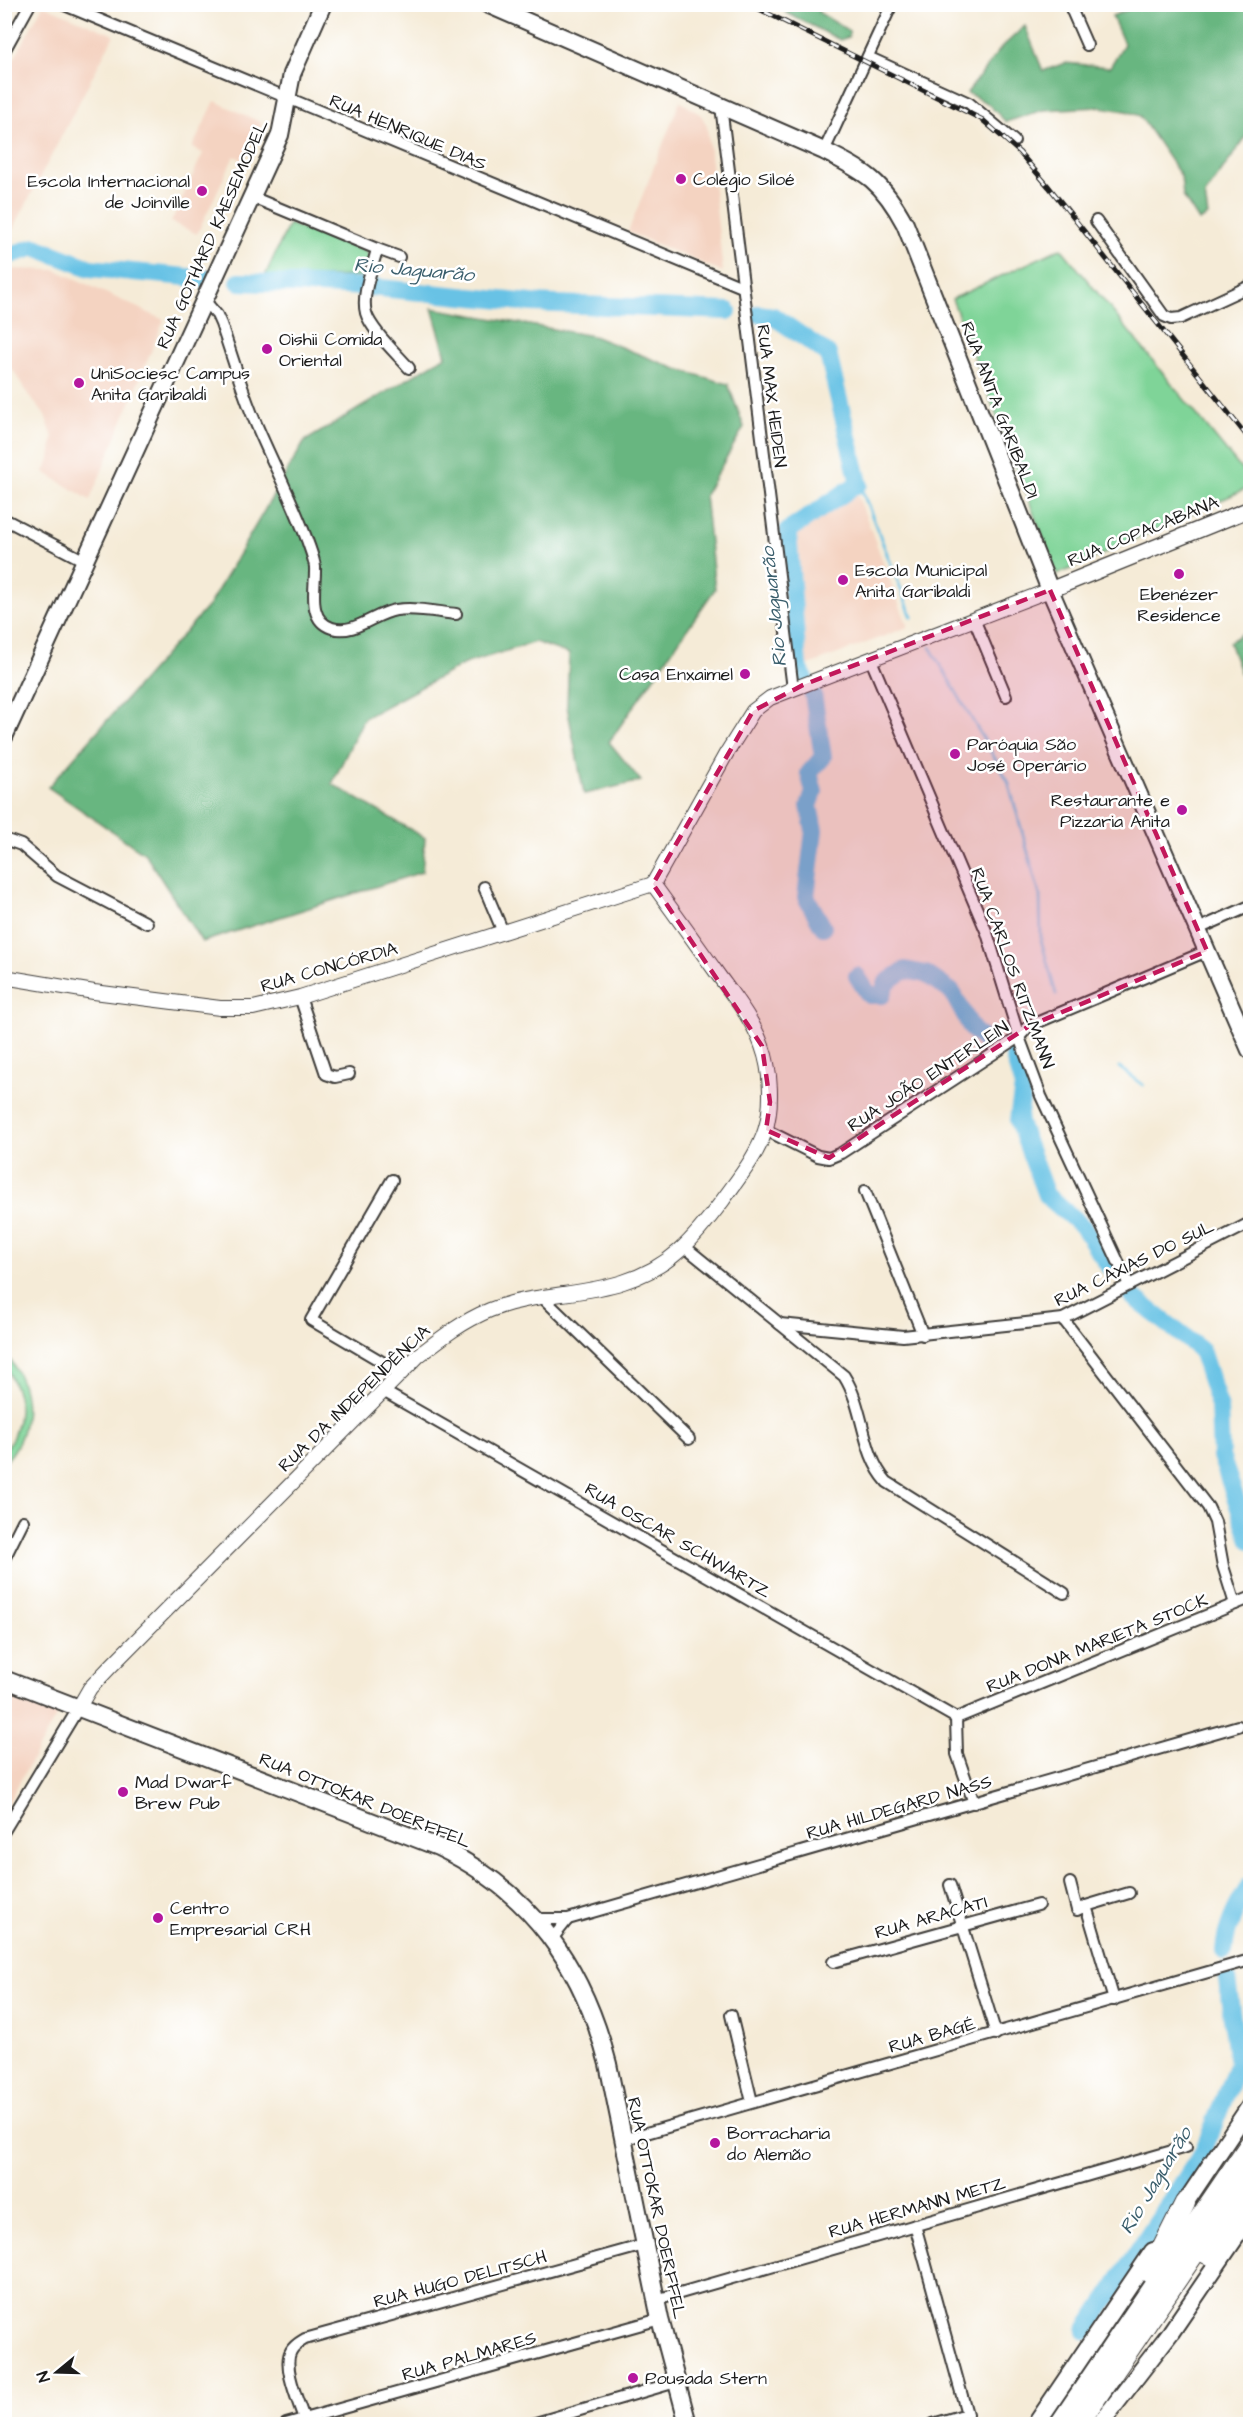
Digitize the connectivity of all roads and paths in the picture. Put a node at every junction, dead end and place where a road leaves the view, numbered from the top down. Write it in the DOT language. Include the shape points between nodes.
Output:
graph roads {
  1 [pos="30,4"];
  2 [pos="62,4"];
  3 [pos="323,4"];
  4 [pos="892,4"];
  5 [pos="1069,4"];
  6 [pos="493,6"];
  7 [pos="1087,45"];
  8 [pos="4,51"];
  9 [pos="868,57"];
  10 [pos="288,100"];
  11 [pos="721,106"];
  12 [pos="1014,141"];
  13 [pos="824,151"];
  14 [pos="252,197"];
  15 [pos="1096,221"];
  16 [pos="377,249"];
  17 [pos="399,257"];
  18 [pos="1251,286"];
  19 [pos="742,287"];
  20 [pos="204,300"];
  21 [pos="409,368"];
  22 [pos="1251,510"];
  23 [pos="4,519"];
  24 [pos="85,561"];
  25 [pos="1050,590"];
  26 [pos="456,614"];
  27 [pos="974,619"];
  28 [pos="871,660"];
  29 [pos="798,687"];
  30 [pos="1006,696"];
  31 [pos="4,737"];
  32 [pos="4,838"];
  33 [pos="653,884"];
  34 [pos="484,886"];
  35 [pos="1251,906"];
  36 [pos="147,922"];
  37 [pos="1198,929"];
  38 [pos="503,932"];
  39 [pos="1207,951"];
  40 [pos="4,977"];
  41 [pos="300,997"];
  42 [pos="1019,1037"];
  43 [pos="1251,1050"];
  44 [pos="349,1074"];
  45 [pos="766,1130"];
  46 [pos="392,1180"];
  47 [pos="865,1191"];
  48 [pos="1251,1223"];
  49 [pos="686,1247"];
  50 [pos="1129,1285"];
  51 [pos="543,1298"];
  52 [pos="1063,1319"];
  53 [pos="780,1324"];
  54 [pos="923,1335"];
  55 [pos="401,1373"];
  56 [pos="383,1391"];
  57 [pos="689,1439"];
  58 [pos="23,1521"];
  59 [pos="4,1559"];
  60 [pos="1064,1593"];
  61 [pos="1251,1598"];
  62 [pos="1235,1604"];
  63 [pos="4,1679"];
  64 [pos="79,1707"];
  65 [pos="956,1718"];
  66 [pos="1238,1726"];
  67 [pos="974,1803"];
  68 [pos="4,1832"];
  69 [pos="1070,1883"];
  70 [pos="950,1885"];
  71 [pos="1129,1893"];
  72 [pos="1038,1905"];
  73 [pos="1086,1906"];
  74 [pos="568,1918"];
  75 [pos="536,1919"];
  76 [pos="963,1925"];
  77 [pos="552,1939"];
  78 [pos="1251,1960"];
  79 [pos="833,1962"];
  80 [pos="1114,2000"];
  81 [pos="732,2015"];
  82 [pos="996,2034"];
  83 [pos="752,2102"];
  84 [pos="1251,2106"];
  85 [pos="622,2140"];
  86 [pos="1251,2144"];
  87 [pos="1186,2147"];
  88 [pos="1251,2172"];
  89 [pos="1185,2203"];
  90 [pos="1251,2205"];
  91 [pos="1251,2216"];
  92 [pos="915,2225"];
  93 [pos="644,2245"];
  94 [pos="656,2300"];
  95 [pos="660,2319"];
  96 [pos="1150,2319"];
  97 [pos="1115,2342"];
  98 [pos="676,2382"];
  99 [pos="304,2419"];
  100 [pos="286,2424"];
  101 [pos="532,2424"];
  102 [pos="688,2424"];
  103 [pos="933,2424"];
  104 [pos="1036,2424"];
  105 [pos="1060,2424"];
  106 [pos="1078,2424"];
  107 [pos="1100,2424"];
  1 -- 8 [label="street"];
  2 -- 10 [label="street, RUA HENRIQUE DIAS"];
  3 -- 10 [label="main road, RUA GOTHARD KAESEMODEL" via="292,74"];
  4 -- 9 [label="street"];
  5 -- 7 [label="street"];
  6 -- 11 [label="main road, RUA ANITA GARIBALDI"];
  9 -- 12 [label="street" via="969,103"];
  9 -- 13 [label="street"];
  10 -- 14 [label="main road, RUA GOTHARD KAESEMODEL" via="280,135"];
  10 -- 19 [label="street, RUA HENRIQUE DIAS"];
  11 -- 13 [label="main road, RUA ANITA GARIBALDI"];
  11 -- 19 [label="street, RUA MAX HEIDEN"];
  13 -- 25 [label="main road, RUA ANITA GARIBALDI" via="869,176 889,196 905,224"];
  14 -- 16 [label="street"];
  14 -- 20 [label="main road, RUA GOTHARD KAESEMODEL"];
  15 -- 18 [label="street" via="1164,316 1171,320"];
  16 -- 17 [label="street"];
  16 -- 21 [label="street" via="366,313"];
  19 -- 29 [label="street, RUA MAX HEIDEN"];
  20 -- 24 [label="main road, RUA GOTHARD KAESEMODEL"];
  20 -- 26 [label="street" via="221,324 254,420 303,530 314,563 319,618 339,629 395,610"];
  22 -- 25 [label="main road, RUA COPACABANA"];
  23 -- 24 [label="street"];
  24 -- 31 [label="main road, RUA GOTHARD KAESEMODEL"];
  25 -- 27 [label="street"];
  25 -- 37 [label="main road, RUA ANITA GARIBALDI"];
  27 -- 28 [label="street"];
  27 -- 30 [label="street"];
  28 -- 29 [label="street"];
  28 -- 42 [label="street, RUA CARLOS RITZMANN" via="983,924"];
  29 -- 33 [label="street" via="770,698 753,711"];
  32 -- 36 [label="street" via="21,845 57,876"];
  33 -- 38 [label="street, RUA CONCÓRDIA"];
  33 -- 45 [label="street, RUA DA INDEPENDÊNCIA" via="752,1023 768,1073 770,1102"];
  34 -- 38 [label="street"];
  35 -- 37 [label="street"];
  37 -- 39 [label="main road, RUA ANITA GARIBALDI"];
  38 -- 41 [label="street, RUA CONCÓRDIA"];
  39 -- 42 [label="street, RUA JOÃO ENTERLEIN" via="1029,1026"];
  39 -- 43 [label="main road, RUA ANITA GARIBALDI"];
  40 -- 41 [label="street, RUA CONCÓRDIA" via="220,1008 253,1008"];
  41 -- 44 [label="street" via="326,1074"];
  42 -- 45 [label="street, RUA JOÃO ENTERLEIN" via="829,1158"];
  42 -- 50 [label="street, RUA CARLOS RITZMANN" via="1049,1113"];
  45 -- 49 [label="street, RUA DA INDEPENDÊNCIA" via="740,1177"];
  46 -- 55 [label="street" via="311,1320"];
  47 -- 54 [label="street"];
  48 -- 50 [label="street, RUA CAXIAS DO SUL"];
  49 -- 51 [label="street, RUA DA INDEPENDÊNCIA" via="663,1265 629,1280"];
  49 -- 53 [label="street"];
  50 -- 52 [label="street, RUA CAXIAS DO SUL"];
  51 -- 55 [label="street, RUA DA INDEPENDÊNCIA" via="492,1309 471,1318 447,1332"];
  51 -- 57 [label="street"];
  52 -- 54 [label="street, RUA CAXIAS DO SUL"];
  52 -- 62 [label="street" via="1208,1507"];
  53 -- 54 [label="street, RUA CAXIAS DO SUL"];
  53 -- 60 [label="street" via="844,1376 856,1399 877,1471 887,1482"];
  55 -- 56 [label="street, RUA DA INDEPENDÊNCIA"];
  56 -- 64 [label="street, RUA DA INDEPENDÊNCIA" via="111,1665"];
  56 -- 65 [label="street, RUA OSCAR SCHWARTZ"];
  58 -- 59 [label="street"];
  61 -- 62 [label="street, RUA DONA MARIETA STOCK"];
  62 -- 65 [label="street, RUA DONA MARIETA STOCK"];
  63 -- 64 [label="main road, RUA OTTOKAR DOERFFEL"];
  64 -- 68 [label="street"];
  64 -- 75 [label="main road, RUA OTTOKAR DOERFFEL" via="438,1847 484,1873"];
  65 -- 67 [label="street" via="957,1754"];
  66 -- 67 [label="street, RUA HILDEGARD NASS"];
  67 -- 74 [label="street, RUA HILDEGARD NASS"];
  69 -- 73 [label="street" via="1077,1910"];
  70 -- 76 [label="street"];
  71 -- 73 [label="street"];
  72 -- 76 [label="street, RUA ARACATI"];
  73 -- 80 [label="street"];
  74 -- 75 [label="street, RUA HILDEGARD NASS"];
  74 -- 77 [label="street"];
  75 -- 77 [label="main road, RUA OTTOKAR DOERFFEL"];
  76 -- 79 [label="street, RUA ARACATI"];
  76 -- 82 [label="street"];
  77 -- 85 [label="main road, RUA OTTOKAR DOERFFEL" via="579,1982 597,2026"];
  78 -- 80 [label="street, RUA BAGÉ"];
  80 -- 82 [label="street, RUA BAGÉ"];
  81 -- 83 [label="street"];
  82 -- 83 [label="street, RUA BAGÉ"];
  83 -- 85 [label="street, RUA BAGÉ"];
  84 -- 89 [label="main road"];
  85 -- 93 [label="main road, RUA OTTOKAR DOERFFEL"];
  86 -- 97 [label="highway"];
  87 -- 92 [label="street, RUA HERMANN METZ"];
  88 -- 96 [label="highway"];
  89 -- 97 [label="highway"];
  89 -- 104 [label="main road"];
  90 -- 96 [label="highway"];
  91 -- 107 [label="main road" via="1171,2332"];
  92 -- 94 [label="street, RUA HERMANN METZ"];
  92 -- 103 [label="street" via="967,2414"];
  93 -- 94 [label="main road, RUA OTTOKAR DOERFFEL"];
  93 -- 99 [label="street, RUA HUGO DELITSCH" via="305,2339 290,2352 288,2362"];
  94 -- 95 [label="main road, RUA OTTOKAR DOERFFEL"];
  95 -- 98 [label="main road, RUA OTTOKAR DOERFFEL"];
  95 -- 99 [label="street, RUA PALMARES"];
  96 -- 106 [label="highway"];
  97 -- 105 [label="highway"];
  98 -- 101 [label="street"];
  98 -- 102 [label="main road, RUA OTTOKAR DOERFFEL"];
  99 -- 100 [label="street, RUA PALMARES"];
}
